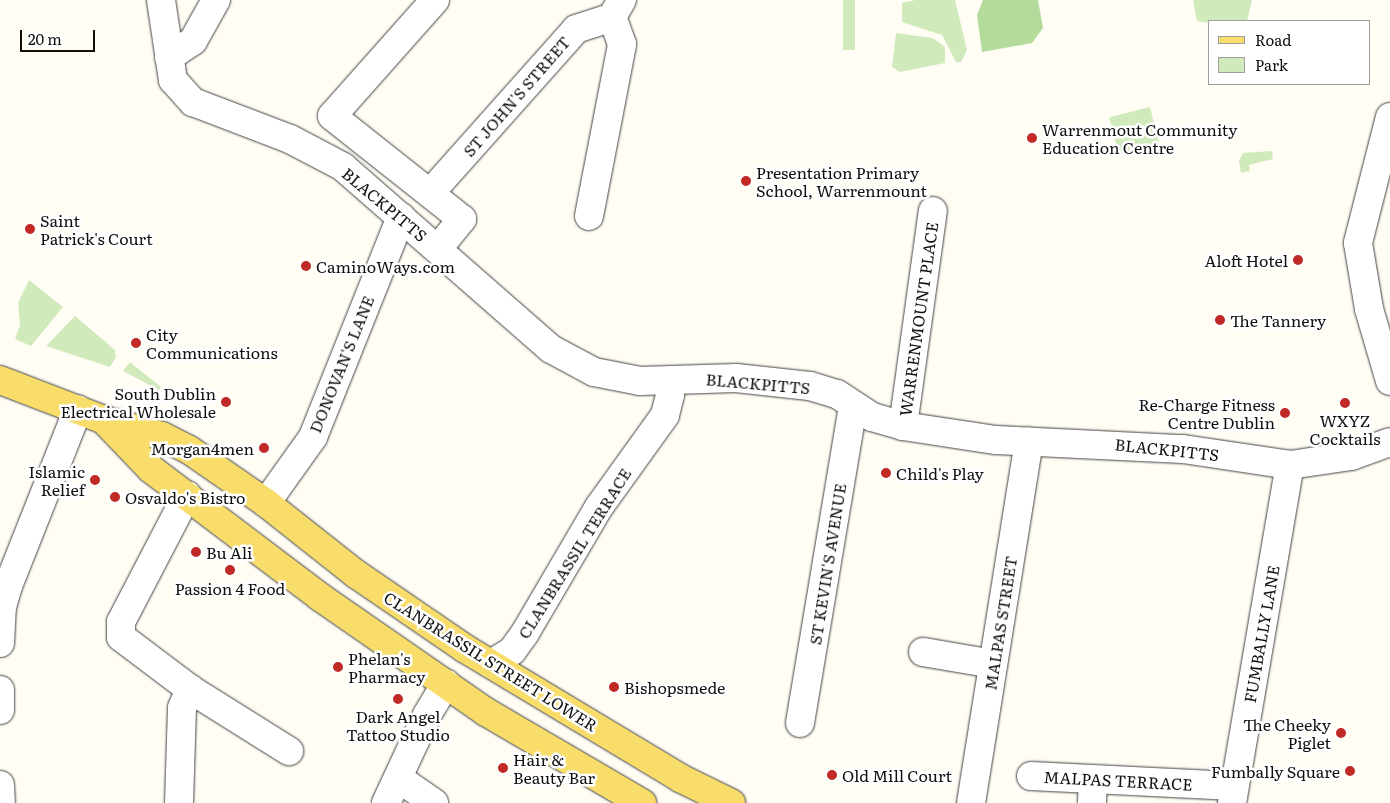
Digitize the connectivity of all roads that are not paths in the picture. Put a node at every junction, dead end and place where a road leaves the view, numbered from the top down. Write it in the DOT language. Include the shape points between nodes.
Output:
graph roads {
  1 [pos="161,0"];
  2 [pos="216,0"];
  3 [pos="435,0"];
  4 [pos="617,8"];
  5 [pos="169,57"];
  6 [pos="1390,117"];
  7 [pos="432,192"];
  8 [pos="933,211"];
  9 [pos="589,216"];
  10 [pos="401,217"];
  11 [pos="438,249"];
  12 [pos="0,380"];
  13 [pos="669,381"];
  14 [pos="1390,381"];
  15 [pos="852,406"];
  16 [pos="78,409"];
  17 [pos="104,420"];
  18 [pos="903,426"];
  19 [pos="1029,442"];
  20 [pos="1390,442"];
  21 [pos="1290,465"];
  22 [pos="187,495"];
  23 [pos="266,503"];
  24 [pos="0,643"];
  25 [pos="923,652"];
  26 [pos="491,664"];
  27 [pos="994,664"];
  28 [pos="446,683"];
  29 [pos="190,689"];
  30 [pos="0,690"];
  31 [pos="0,710"];
  32 [pos="800,723"];
  33 [pos="289,751"];
  34 [pos="1032,776"];
  35 [pos="398,778"];
  36 [pos="0,785"];
  37 [pos="1093,791"];
  38 [pos="1233,795"];
  39 [pos="0,803"];
  40 [pos="179,803"];
  41 [pos="386,803"];
  42 [pos="434,803"];
  43 [pos="642,803"];
  44 [pos="731,803"];
  45 [pos="971,803"];
  1 -- 5 [label="street, BLACKPITTS"];
  2 -- 5 [label="street" via="193,41"];
  3 -- 7 [label="street" via="332,116"];
  4 -- 7 [label="street, ST JOHN'S STREET" via="576,28"];
  4 -- 9 [label="street" via="622,44"];
  5 -- 10 [label="street, BLACKPITTS" via="173,80 193,102 290,139 343,167"];
  6 -- 14 [label="street" via="1358,243 1369,309"];
  7 -- 11 [label="street" via="462,219"];
  8 -- 18 [label="street, WARRENMOUNT PLACE"];
  10 -- 11 [label="street, BLACKPITTS"];
  10 -- 23 [label="street, DONOVAN'S LANE" via="313,437"];
  11 -- 13 [label="street, BLACKPITTS" via="544,343 572,362 619,378"];
  12 -- 16 [label="main road, CLANBRASSIL STREET LOWER"];
  13 -- 15 [label="street, BLACKPITTS" via="736,378 810,386 837,394"];
  13 -- 26 [label="street, CLANBRASSIL TERRACE" via="670,395 664,414 600,507 525,633 512,651"];
  15 -- 18 [label="street, BLACKPITTS" via="872,417"];
  15 -- 32 [label="street, ST KEVIN'S AVENUE"];
  16 -- 17 [label="main road, CLANBRASSIL STREET LOWER"];
  16 -- 24 [label="street" via="8,586 2,607"];
  17 -- 22 [label="main road, CLANBRASSIL STREET LOWER" via="151,469"];
  17 -- 23 [label="main road, CLANBRASSIL STREET LOWER" via="162,436 188,449"];
  18 -- 19 [label="street, BLACKPITTS"];
  19 -- 21 [label="street, BLACKPITTS" via="1107,443 1183,449"];
  19 -- 27 [label="street, MALPAS STREET"];
  20 -- 21 [label="street, BLACKPITTS" via="1351,456"];
  21 -- 38 [label="street, FUMBALLY LANE"];
  22 -- 28 [label="main road, CLANBRASSIL STREET LOWER" via="320,597"];
  22 -- 29 [label="street" via="121,622 121,638"];
  23 -- 26 [label="main road, CLANBRASSIL STREET LOWER" via="356,574"];
  25 -- 27 [label="street"];
  26 -- 44 [label="main road, CLANBRASSIL STREET LOWER" via="680,778"];
  27 -- 45 [label="street, MALPAS STREET"];
  28 -- 35 [label="street"];
  28 -- 43 [label="main road, CLANBRASSIL STREET LOWER" via="486,712"];
  29 -- 33 [label="street"];
  29 -- 40 [label="street" via="182,708"];
  30 -- 31 [label="street"];
  34 -- 37 [label="street, MALPAS TERRACE"];
  35 -- 41 [label="street"];
  35 -- 42 [label="street"];
  36 -- 39 [label="street"];
  37 -- 38 [label="street, MALPAS TERRACE"];
}
